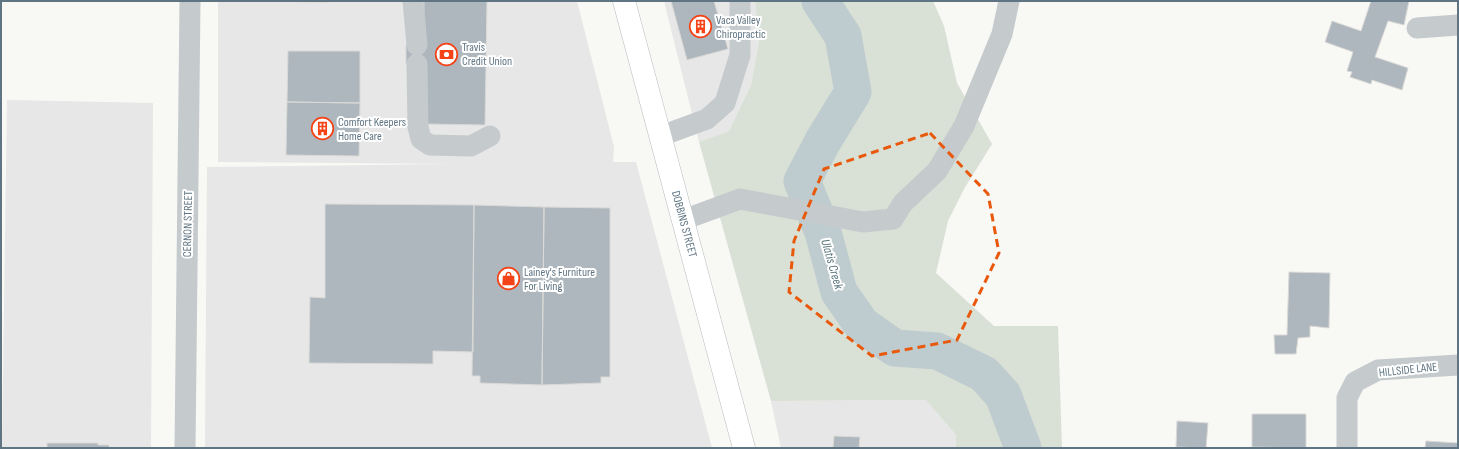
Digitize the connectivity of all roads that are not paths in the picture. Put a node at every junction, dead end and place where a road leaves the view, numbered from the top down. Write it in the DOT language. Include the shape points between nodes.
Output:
graph roads {
  1 [pos="190,1"];
  2 [pos="413,1"];
  3 [pos="624,1"];
  4 [pos="740,1"];
  5 [pos="1009,1"];
  6 [pos="1458,25"];
  7 [pos="1418,28"];
  8 [pos="490,136"];
  9 [pos="661,136"];
  10 [pos="683,220"];
  11 [pos="1458,365"];
  12 [pos="185,448"];
  13 [pos="744,448"];
  14 [pos="1347,448"];
  1 -- 12 [label="street, CERNON STREET"];
  2 -- 8 [label="street" via="418,127 421,139 430,145 471,146"];
  3 -- 9 [label="main road, DOBBINS STREET"];
  4 -- 9 [label="street" via="740,55 724,103 706,119"];
  5 -- 10 [label="street" via="1002,34 964,126 937,170 903,203 893,219 863,222 740,199"];
  6 -- 7 [label="street"];
  9 -- 10 [label="main road, DOBBINS STREET"];
  10 -- 13 [label="main road, DOBBINS STREET"];
  11 -- 14 [label="street, HILLSIDE LANE" via="1378,370 1355,382 1347,398"];
}
